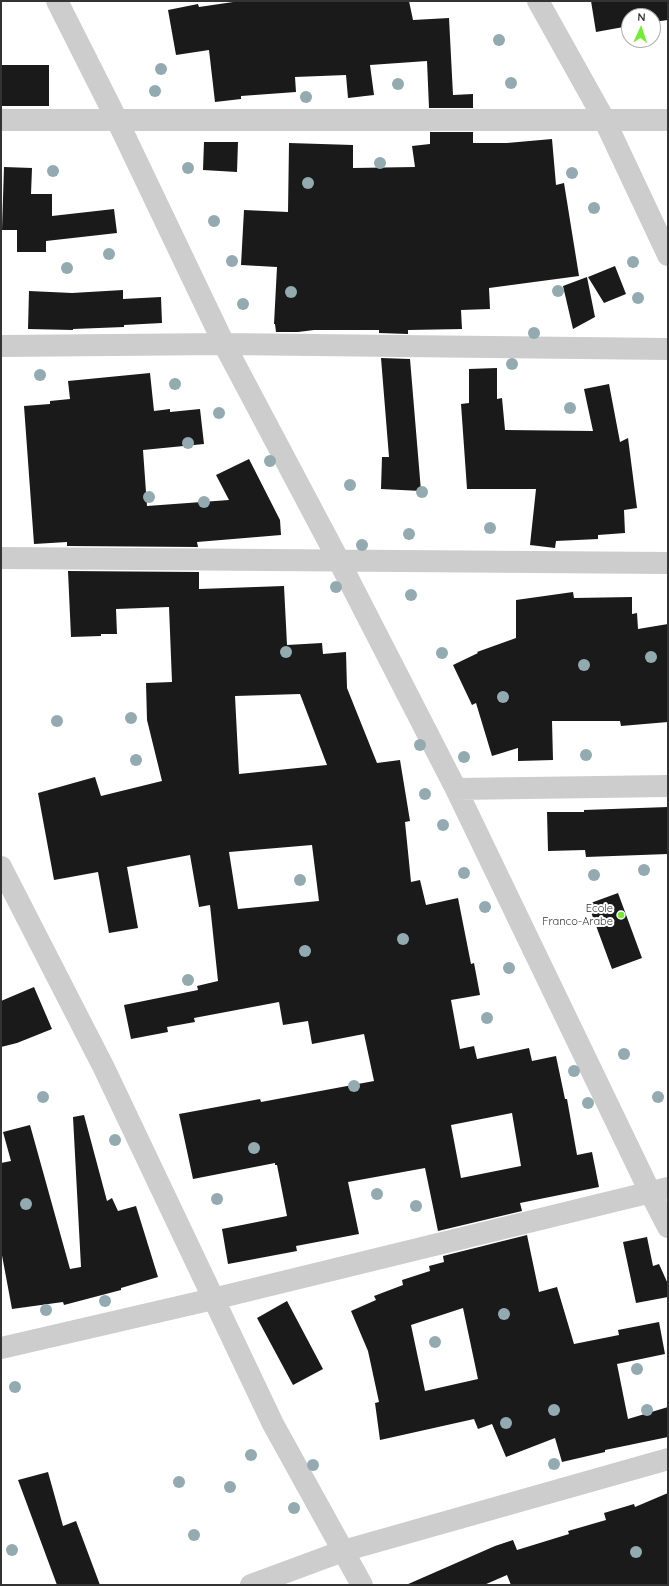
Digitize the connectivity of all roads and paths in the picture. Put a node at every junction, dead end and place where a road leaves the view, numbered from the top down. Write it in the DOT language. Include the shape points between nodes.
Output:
graph roads {
  1 [pos="57,1"];
  2 [pos="538,1"];
  3 [pos="604,119"];
  4 [pos="1,120"];
  5 [pos="117,120"];
  6 [pos="668,120"];
  7 [pos="668,255"];
  8 [pos="224,344"];
  9 [pos="1,346"];
  10 [pos="668,349"];
  11 [pos="1,558"];
  12 [pos="339,561"];
  13 [pos="668,563"];
  14 [pos="668,786"];
  15 [pos="456,789"];
  16 [pos="1,867"];
  17 [pos="659,1190"];
  18 [pos="668,1227"];
  19 [pos="213,1299"];
  20 [pos="1,1348"];
  21 [pos="668,1460"];
  22 [pos="343,1551"];
  23 [pos="251,1585"];
  24 [pos="362,1585"];
  1 -- 5 [label="street"];
  2 -- 3 [label="street"];
  3 -- 5 [label="street"];
  3 -- 6 [label="street"];
  3 -- 7 [label="street"];
  4 -- 5 [label="street"];
  5 -- 8 [label="street"];
  8 -- 9 [label="street"];
  8 -- 10 [label="street"];
  8 -- 12 [label="street"];
  11 -- 12 [label="street"];
  12 -- 13 [label="street"];
  12 -- 15 [label="street"];
  14 -- 15 [label="street"];
  15 -- 17 [label="street"];
  16 -- 19 [label="street" via="104,1068"];
  17 -- 18 [label="street"];
  17 -- 19 [label="street"];
  19 -- 20 [label="street"];
  19 -- 22 [label="street" via="273,1424"];
  21 -- 22 [label="street"];
  22 -- 23 [label="street"];
  22 -- 24 [label="street"];
}
